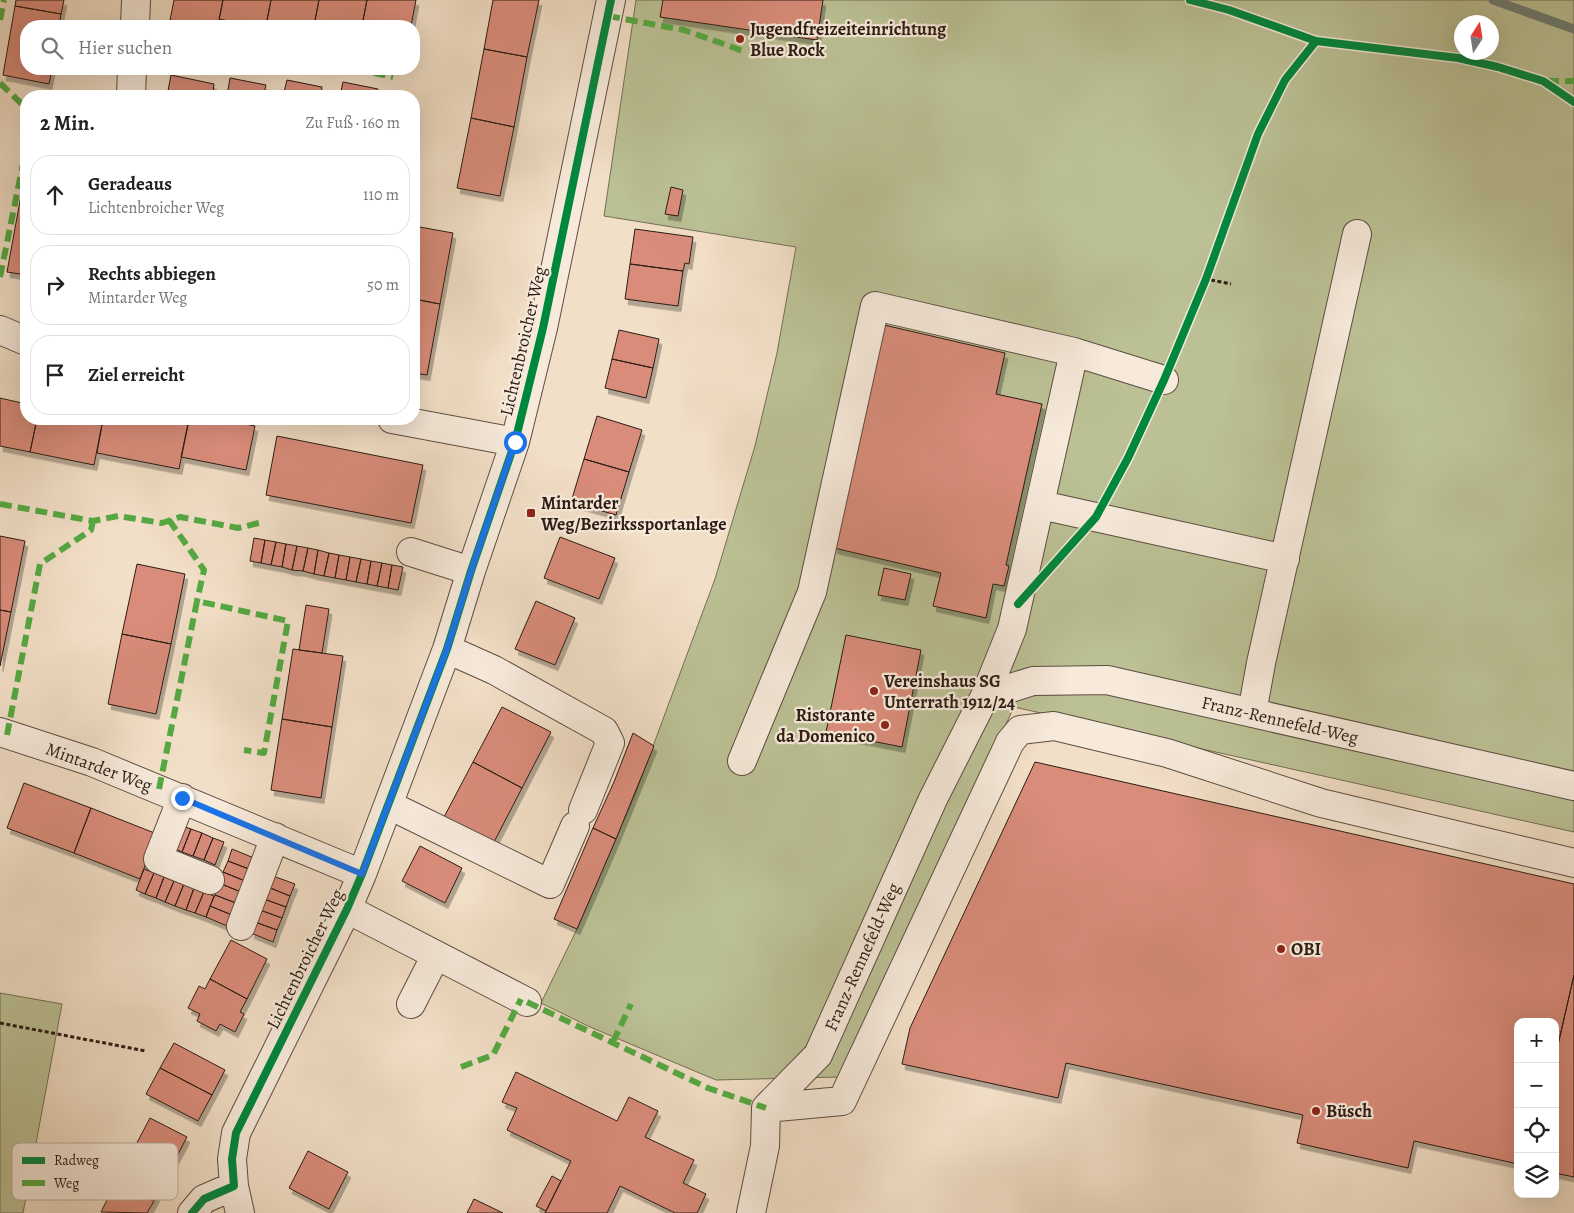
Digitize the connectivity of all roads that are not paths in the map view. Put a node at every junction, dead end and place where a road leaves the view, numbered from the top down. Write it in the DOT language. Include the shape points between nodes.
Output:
graph roads {
  1 [pos="136,0"];
  2 [pos="611,0"];
  3 [pos="135,20"];
  4 [pos="132,75"];
  5 [pos="131,90"];
  6 [pos="1357,234"];
  7 [pos="0,330"];
  8 [pos="20,338"];
  9 [pos="1074,352"];
  10 [pos="1164,380"];
  11 [pos="420,424"];
  12 [pos="515,442"];
  13 [pos="1041,505"];
  14 [pos="411,552"];
  15 [pos="1285,559"];
  16 [pos="471,571"];
  17 [pos="447,649"];
  18 [pos="985,696"];
  19 [pos="1252,713"];
  20 [pos="0,732"];
  21 [pos="742,761"];
  22 [pos="1574,786"];
  23 [pos="182,798"];
  24 [pos="389,805"];
  25 [pos="276,837"];
  26 [pos="1574,863"];
  27 [pos="362,874"];
  28 [pos="210,880"];
  29 [pos="347,909"];
  30 [pos="241,926"];
  31 [pos="436,955"];
  32 [pos="526,1002"];
  33 [pos="411,1004"];
  34 [pos="766,1108"];
  35 [pos="234,1186"];
  36 [pos="192,1213"];
  37 [pos="240,1213"];
  38 [pos="251,1213"];
  39 [pos="751,1213"];
  1 -- 3 [label="street"];
  2 -- 12 [label="street, Lichtenbroicher Weg" via="543,328"];
  4 -- 5 [label="street"];
  6 -- 15 [label="street"];
  7 -- 8 [label="street"];
  9 -- 10 [label="street"];
  9 -- 13 [label="street, Franz-Rennefeld-Weg"];
  9 -- 21 [label="street" via="875,306 812,592"];
  11 -- 12 [label="street"];
  12 -- 16 [label="street, Lichtenbroicher Weg"];
  13 -- 15 [label="street"];
  13 -- 18 [label="street, Franz-Rennefeld-Weg" via="1012,629"];
  14 -- 16 [label="street"];
  15 -- 19 [label="street"];
  16 -- 17 [label="street, Lichtenbroicher Weg"];
  17 -- 24 [label="street, Lichtenbroicher Weg"];
  17 -- 24 [label="street" via="494,670 604,731 610,743 550,884"];
  18 -- 19 [label="street, Franz-Rennefeld-Weg" via="1033,681 1107,680"];
  18 -- 34 [label="street, Franz-Rennefeld-Weg" via="933,799 818,1054"];
  19 -- 22 [label="street, Franz-Rennefeld-Weg"];
  20 -- 23 [label="street, Mintarder Weg" via="92,762"];
  23 -- 25 [label="street, Mintarder Weg"];
  23 -- 28 [label="street" via="158,859"];
  24 -- 27 [label="street, Lichtenbroicher Weg"];
  25 -- 27 [label="street, Mintarder Weg"];
  25 -- 30 [label="street"];
  26 -- 34 [label="street" via="1321,804 1157,750 1054,726 1020,730 1010,742 842,1101"];
  27 -- 29 [label="street, Lichtenbroicher Weg"];
  29 -- 31 [label="street, Lichtenbroicher Weg"];
  29 -- 35 [label="street, Lichtenbroicher Weg" via="236,1133 232,1159"];
  31 -- 32 [label="street, Lichtenbroicher Weg"];
  31 -- 33 [label="street"];
  34 -- 39 [label="street" via="765,1146"];
  35 -- 36 [label="street" via="204,1199"];
  35 -- 37 [label="street"];
  35 -- 38 [label="street"];
}
